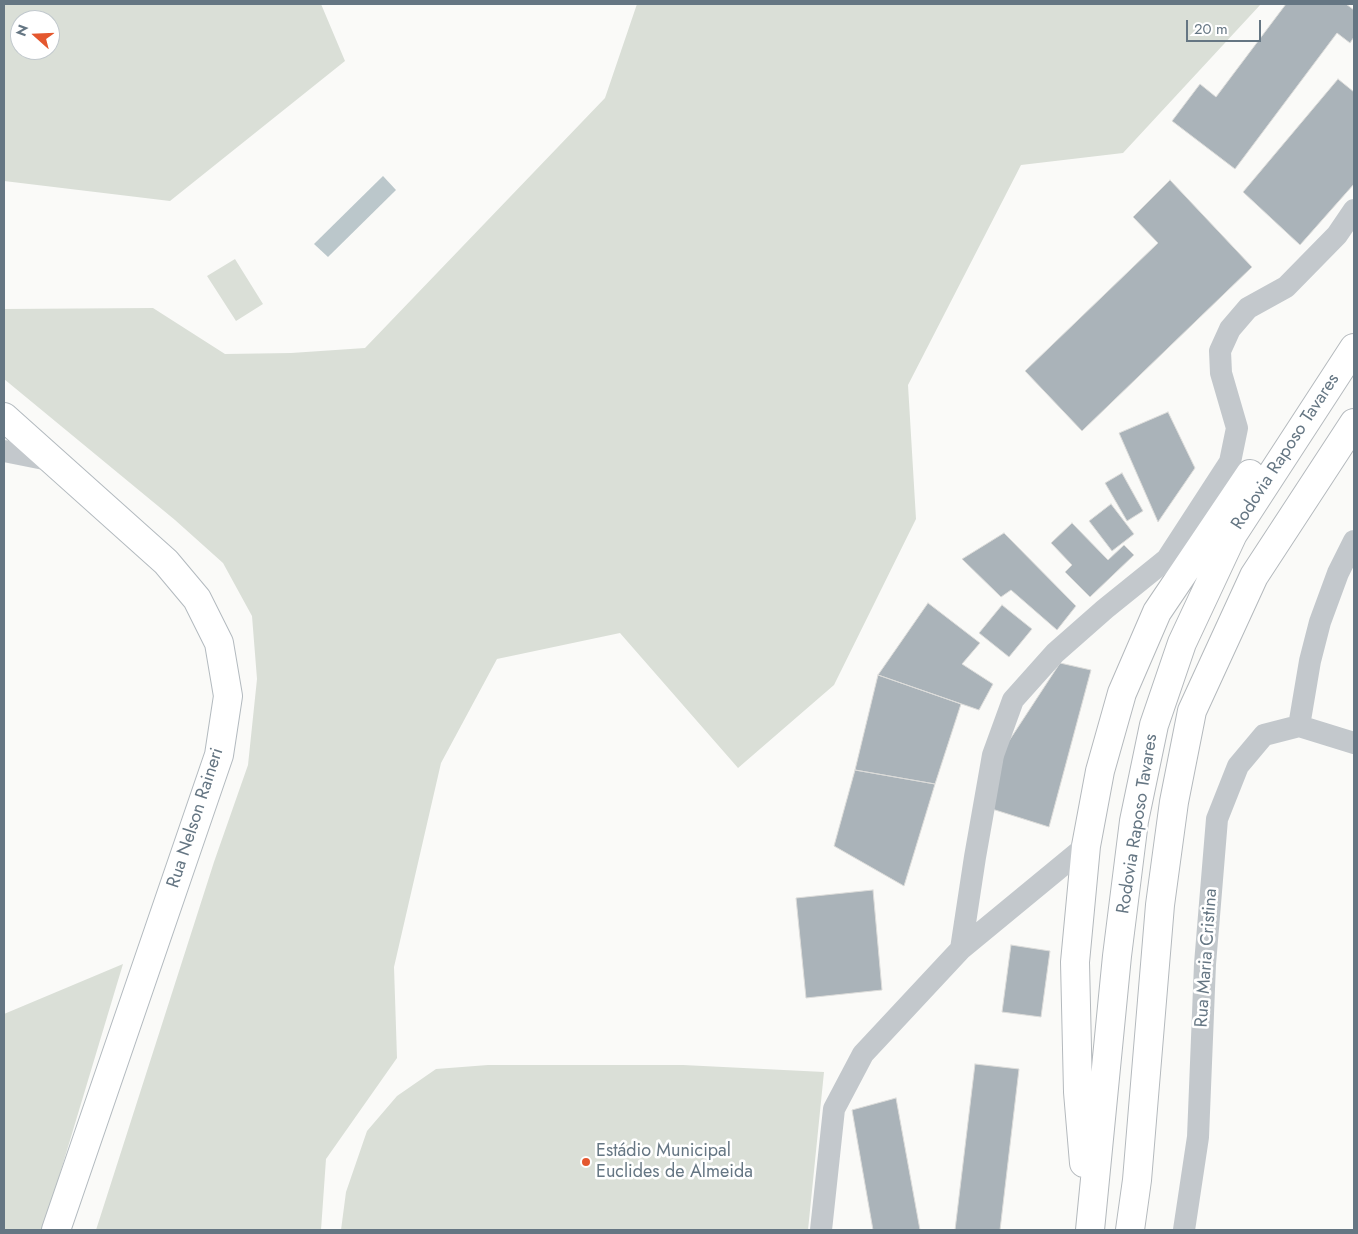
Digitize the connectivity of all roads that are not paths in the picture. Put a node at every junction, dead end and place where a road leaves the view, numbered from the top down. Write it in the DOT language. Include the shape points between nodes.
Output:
graph roads {
  1 [pos="1354,210"];
  2 [pos="1354,348"];
  3 [pos="1337,373"];
  4 [pos="4,418"];
  5 [pos="1354,422"];
  6 [pos="4,452"];
  7 [pos="54,461"];
  8 [pos="1354,541"];
  9 [pos="1299,726"];
  10 [pos="1354,743"];
  11 [pos="1086,846"];
  12 [pos="961,950"];
  13 [pos="56,1230"];
  14 [pos="820,1230"];
  15 [pos="1089,1230"];
  16 [pos="1130,1230"];
  17 [pos="1184,1230"];
  1 -- 12 [label="street" via="1337,235 1286,287 1248,308 1230,330 1220,351 1221,372 1238,428 1230,462 1167,559 1055,653 1013,700 993,755"];
  2 -- 3 [label="main road, Rodovia Raposo Tavares"];
  3 -- 11 [label="main road" via="1287,419 1157,612 1122,693 1100,771"];
  3 -- 15 [label="main road, Rodovia Raposo Tavares" via="1233,534 1182,643 1154,725 1134,821"];
  4 -- 7 [label="main road, Rua Nelson Raineri"];
  5 -- 16 [label="main road, Rodovia Raposo Tavares" via="1254,576 1192,711 1174,802 1160,906"];
  6 -- 7 [label="street"];
  7 -- 13 [label="main road, Rua Nelson Raineri" via="166,562 197,599 219,643 228,696 219,755"];
  8 -- 9 [label="street" via="1320,622"];
  9 -- 10 [label="street"];
  9 -- 17 [label="street, Rua Maria Cristina" via="1264,735 1238,766 1217,818 1205,964 1198,1137"];
  11 -- 12 [label="street"];
  11 -- 15 [label="main road" via="1075,962 1078,1092"];
  12 -- 14 [label="street" via="863,1054 834,1109"];
}
